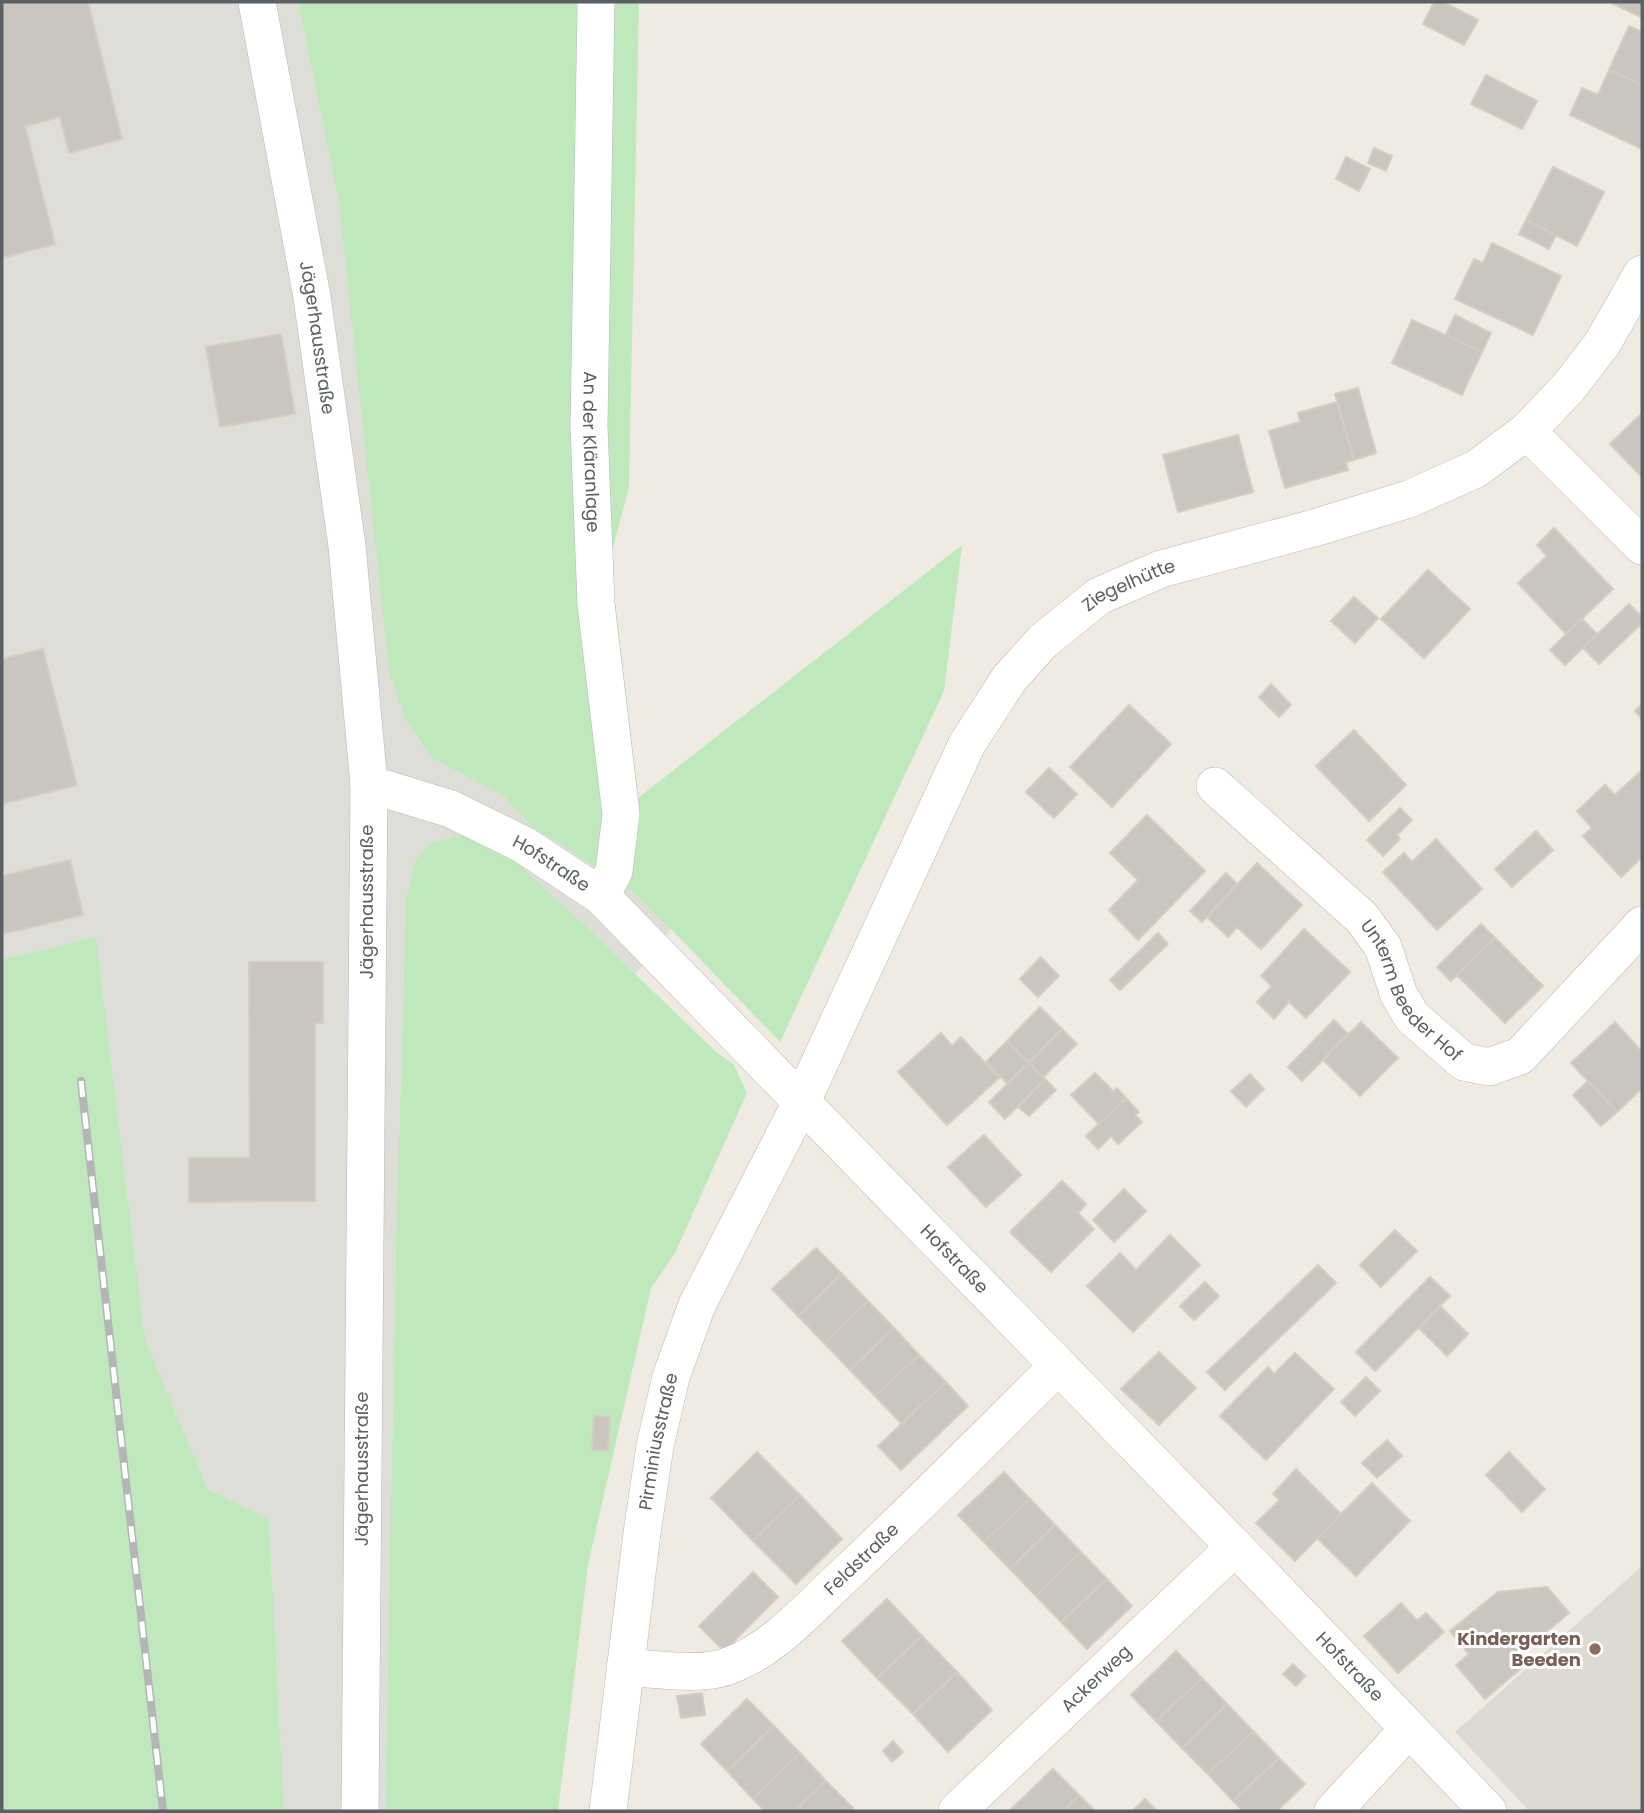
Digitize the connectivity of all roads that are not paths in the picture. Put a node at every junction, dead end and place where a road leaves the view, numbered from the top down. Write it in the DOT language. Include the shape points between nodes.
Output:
graph roads {
  1 [pos="257,2"];
  2 [pos="596,2"];
  3 [pos="1642,274"];
  4 [pos="1527,431"];
  5 [pos="1642,546"];
  6 [pos="369,784"];
  7 [pos="1215,786"];
  8 [pos="601,896"];
  9 [pos="1642,925"];
  10 [pos="802,1101"];
  11 [pos="1058,1366"];
  12 [pos="1235,1547"];
  13 [pos="625,1667"];
  14 [pos="1408,1730"];
  15 [pos="360,1811"];
  16 [pos="608,1811"];
  17 [pos="957,1811"];
  18 [pos="1333,1811"];
  19 [pos="1488,1811"];
  1 -- 6 [label="street, Jägerhausstraße" via="312,297 347,546"];
  2 -- 8 [label="street, An der Kläranlage" via="589,426 596,604 621,814 614,871"];
  3 -- 4 [label="street, Ziegelhütte" via="1602,344"];
  4 -- 5 [label="street"];
  4 -- 10 [label="street, Ziegelhütte" via="1476,469 1409,499 1161,569 1099,596 1042,641 1009,679 968,744"];
  6 -- 8 [label="street, Hofstraße" via="451,809 524,845"];
  6 -- 15 [label="street, Jägerhausstraße"];
  7 -- 9 [label="street, Unterm Beeder Hof" via="1362,918 1382,947 1398,995 1412,1017 1464,1062 1489,1067 1520,1056"];
  8 -- 10 [label="street, Hofstraße"];
  10 -- 11 [label="street, Hofstraße"];
  10 -- 13 [label="street, Pirminiusstraße" via="697,1305 671,1377 655,1446"];
  11 -- 12 [label="street, Hofstraße"];
  11 -- 13 [label="street, Feldstraße" via="911,1512 763,1649 719,1668 686,1672"];
  12 -- 14 [label="street, Hofstraße"];
  12 -- 17 [label="street, Ackerweg"];
  13 -- 16 [label="street, Pirminiusstraße"];
  14 -- 18 [label="street"];
  14 -- 19 [label="street, Hofstraße"];
}
